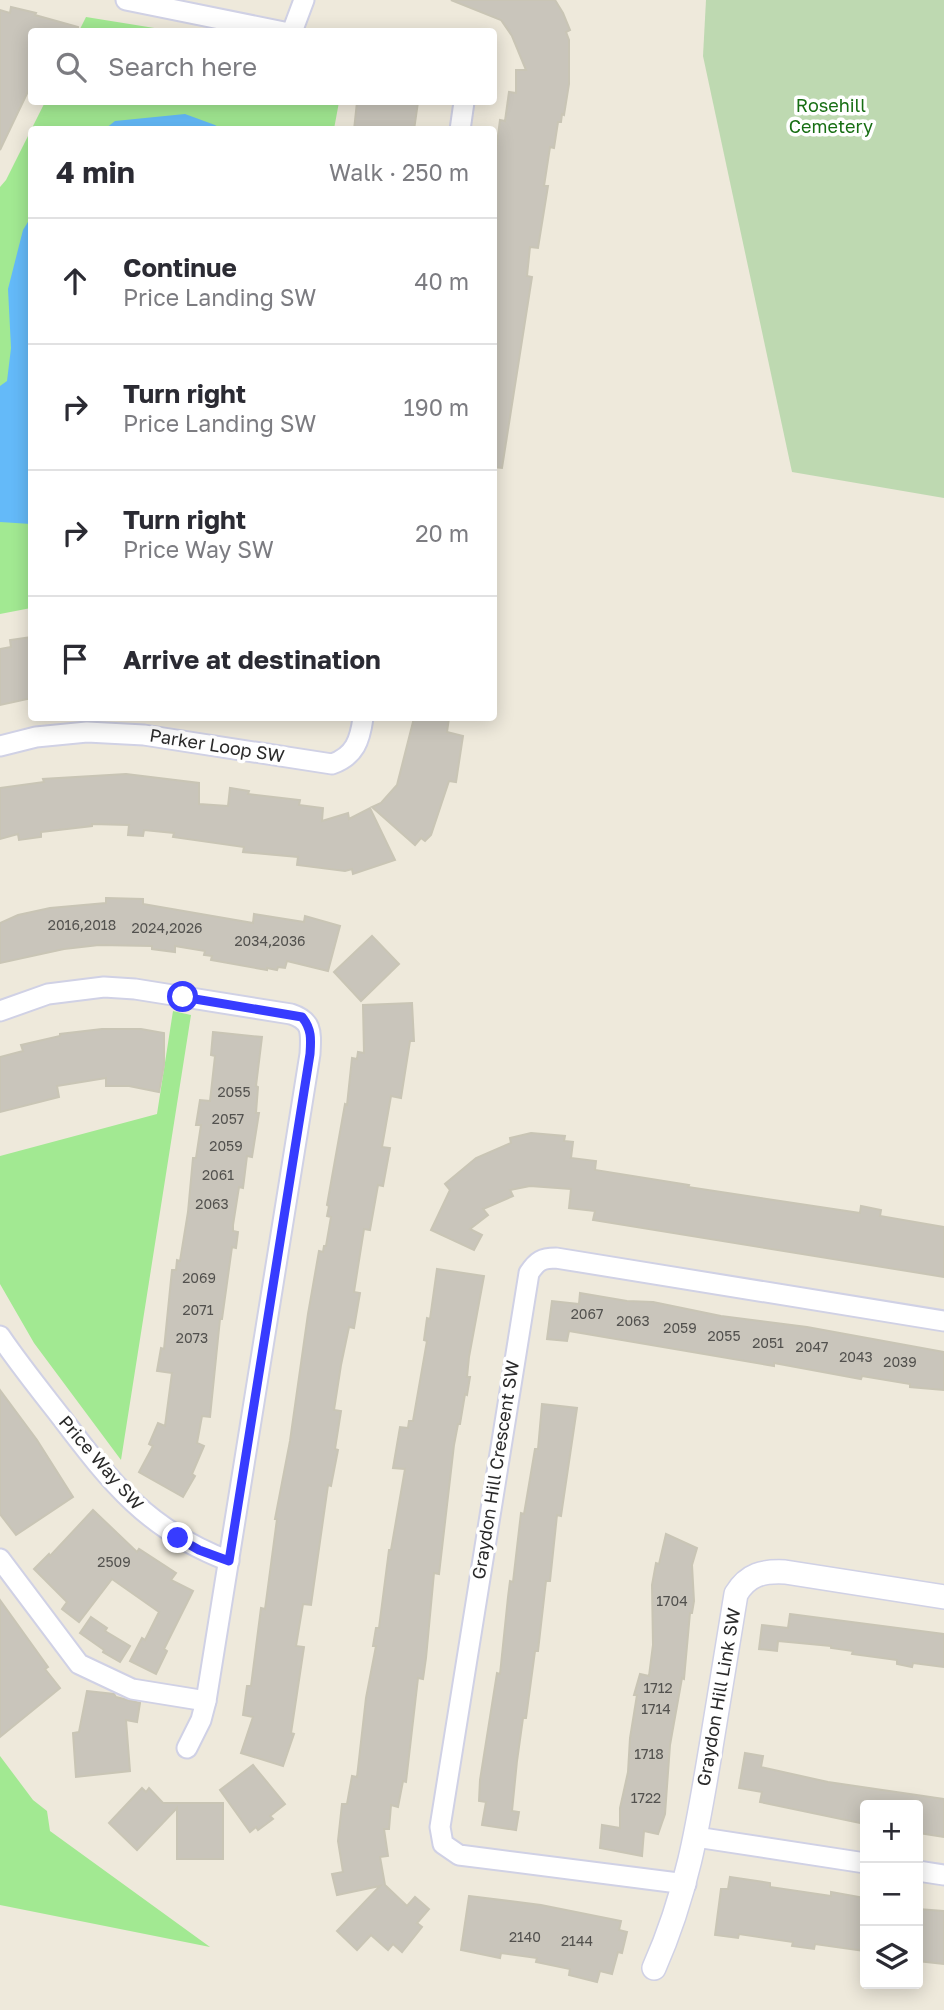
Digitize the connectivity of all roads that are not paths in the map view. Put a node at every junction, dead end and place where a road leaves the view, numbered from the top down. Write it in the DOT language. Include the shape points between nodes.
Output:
graph roads {
  1 [pos="126,0"];
  2 [pos="304,0"];
  3 [pos="264,28"];
  4 [pos="294,28"];
  5 [pos="464,105"];
  6 [pos="461,126"];
  7 [pos="362,721"];
  8 [pos="0,746"];
  9 [pos="0,1011"];
  10 [pos="944,1321"];
  11 [pos="0,1336"];
  12 [pos="0,1559"];
  13 [pos="229,1561"];
  14 [pos="944,1597"];
  15 [pos="206,1701"];
  16 [pos="187,1748"];
  17 [pos="696,1837"];
  18 [pos="860,1862"];
  19 [pos="923,1872"];
  20 [pos="944,1875"];
  21 [pos="686,1884"];
  22 [pos="654,1968"];
  1 -- 3 [label="street"];
  2 -- 4 [label="street"];
  5 -- 6 [label="street"];
  7 -- 8 [label="street, Parker Loop SW" via="356,748 346,759 332,764 144,735 87,732"];
  9 -- 13 [label="street" via="48,994 104,987 290,1014 302,1017 309,1026 310,1054"];
  10 -- 21 [label="street, Graydon Hill Crescent SW" via="556,1258 544,1258 529,1273 440,1836 443,1844 459,1855"];
  11 -- 13 [label="street, Price Way SW" via="91,1457 135,1505 178,1538"];
  12 -- 15 [label="street" via="79,1664 132,1689"];
  13 -- 15 [label="street"];
  14 -- 17 [label="street, Graydon Hill Link SW" via="785,1572 754,1575 743,1583 736,1594"];
  15 -- 16 [label="street"];
  17 -- 18 [label="street"];
  17 -- 21 [label="street, Graydon Hill Link SW"];
  19 -- 20 [label="street"];
  21 -- 22 [label="street, Graydon Hill Link SW"];
}
